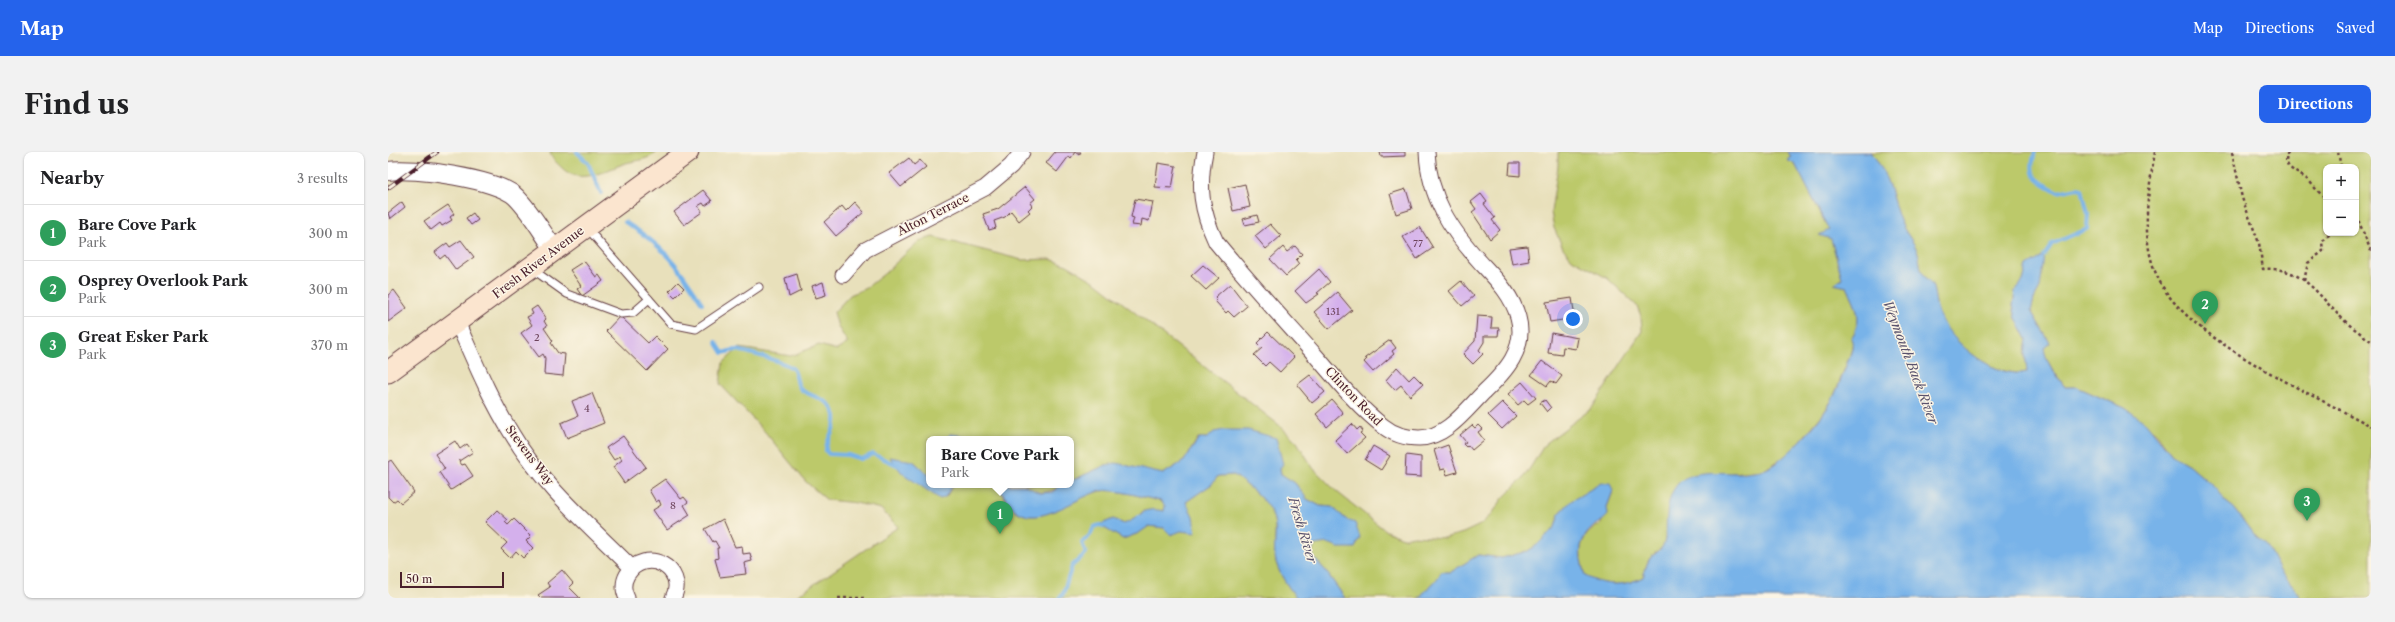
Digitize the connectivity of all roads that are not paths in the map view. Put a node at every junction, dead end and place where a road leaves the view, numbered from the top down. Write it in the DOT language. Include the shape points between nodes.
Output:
graph roads {
  1 [pos="688,152"];
  2 [pos="1022,152"];
  3 [pos="1205,152"];
  4 [pos="1427,152"];
  5 [pos="388,171"];
  6 [pos="585,227"];
  7 [pos="554,249"];
  8 [pos="530,268"];
  9 [pos="843,275"];
  10 [pos="759,287"];
  11 [pos="649,300"];
  12 [pos="457,322"];
  13 [pos="388,372"];
  14 [pos="631,568"];
  15 [pos="627,598"];
  16 [pos="672,598"];
  1 -- 6 [label="main road, Fresh River Avenue"];
  2 -- 9 [label="street, Alton Terrace" via="1011,166 984,188 866,250"];
  3 -- 4 [label="street, Clinton Road" via="1200,182 1202,204 1216,242 1356,402 1383,427 1402,436 1420,438 1435,435 1452,423 1504,373 1514,358 1520,330 1518,316 1499,282 1459,239 1443,215 1433,191"];
  5 -- 7 [label="street" via="430,172 498,185 516,197"];
  6 -- 7 [label="main road, Fresh River Avenue"];
  6 -- 11 [label="lane"];
  7 -- 8 [label="main road, Fresh River Avenue"];
  8 -- 11 [label="lane" via="567,294 622,314 633,312"];
  8 -- 12 [label="main road, Fresh River Avenue"];
  10 -- 11 [label="lane" via="696,329 671,324"];
  12 -- 13 [label="main road, Fresh River Avenue"];
  12 -- 14 [label="street, Stevens Way" via="512,435 562,497"];
  14 -- 15 [label="street" via="624,579 624,592"];
  14 -- 16 [label="street" via="639,562 651,560 662,564 672,572 675,582"];
}
